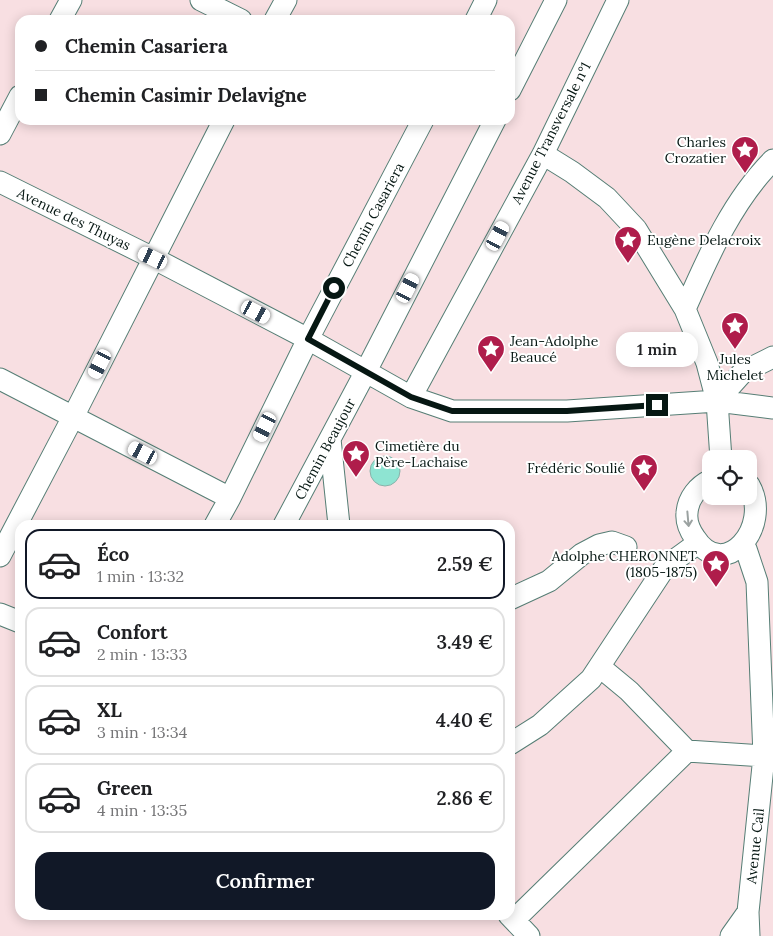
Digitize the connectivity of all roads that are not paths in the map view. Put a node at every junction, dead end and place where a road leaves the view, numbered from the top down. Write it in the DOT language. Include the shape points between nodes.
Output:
graph roads {
  1 [pos="71,0"];
  2 [pos="201,0"];
  3 [pos="286,0"];
  4 [pos="486,0"];
  5 [pos="556,0"];
  6 [pos="618,0"];
  7 [pos="63,15"];
  8 [pos="231,15"];
  9 [pos="278,15"];
  10 [pos="478,15"];
  11 [pos="515,80"];
  12 [pos="15,106"];
  13 [pos="221,125"];
  14 [pos="420,125"];
  15 [pos="492,125"];
  16 [pos="0,134"];
  17 [pos="543,154"];
  18 [pos="773,160"];
  19 [pos="0,182"];
  20 [pos="153,258"];
  21 [pos="685,309"];
  22 [pos="308,339"];
  23 [pos="773,357"];
  24 [pos="365,373"];
  25 [pos="0,379"];
  26 [pos="411,397"];
  27 [pos="717,401"];
  28 [pos="773,408"];
  29 [pos="73,417"];
  30 [pos="330,438"];
  31 [pos="720,450"];
  32 [pos="702,487"];
  33 [pos="757,495"];
  34 [pos="230,498"];
  35 [pos="19,520"];
  36 [pos="218,520"];
  37 [pos="287,520"];
  38 [pos="338,520"];
  39 [pos="15,527"];
  40 [pos="768,527"];
  41 [pos="698,543"];
  42 [pos="626,547"];
  43 [pos="746,549"];
  44 [pos="0,556"];
  45 [pos="515,597"];
  46 [pos="0,614"];
  47 [pos="15,620"];
  48 [pos="600,667"];
  49 [pos="515,741"];
  50 [pos="687,751"];
  51 [pos="767,768"];
  52 [pos="748,912"];
  53 [pos="515,913"];
  54 [pos="514,920"];
  55 [pos="529,936"];
  56 [pos="731,936"];
  57 [pos="749,936"];
  1 -- 7 [label="lane"];
  2 -- 8 [label="lane"];
  3 -- 9 [label="lane"];
  4 -- 10 [label="lane"];
  5 -- 11 [label="lane"];
  6 -- 17 [label="lane, Avenue Transversale n°1"];
  12 -- 16 [label="lane"];
  13 -- 20 [label="lane"];
  14 -- 22 [label="lane, Chemin Casariera"];
  15 -- 24 [label="lane, Chemin Beaujour"];
  17 -- 21 [label="lane" via="607,198 636,229"];
  17 -- 26 [label="lane, Avenue Transversale n°1"];
  18 -- 21 [label="lane" via="727,221"];
  19 -- 20 [label="lane, Avenue des Thuyas"];
  20 -- 22 [label="lane, Avenue des Thuyas"];
  20 -- 29 [label="lane"];
  21 -- 27 [label="lane" via="707,362"];
  22 -- 24 [label="lane, Avenue des Thuyas"];
  22 -- 34 [label="lane, Chemin Casariera"];
  23 -- 27 [label="lane" via="743,372"];
  24 -- 26 [label="lane, Avenue des Thuyas"];
  24 -- 30 [label="lane, Chemin Beaujour"];
  25 -- 29 [label="lane"];
  26 -- 27 [label="lane, Avenue des Thuyas" via="452,411 567,411"];
  27 -- 28 [label="lane, Avenue des Thuyas"];
  27 -- 31 [label="lane"];
  29 -- 34 [label="lane"];
  29 -- 35 [label="lane"];
  30 -- 37 [label="lane, Chemin Beaujour"];
  30 -- 38 [label="lane"];
  32 -- 41 [label="lane, one-way" via="695,492 688,506 688,522"];
  33 -- 40 [label="lane"];
  34 -- 36 [label="lane, Chemin Casariera"];
  39 -- 44 [label="lane"];
  40 -- 43 [label="lane"];
  41 -- 43 [label="lane" via="718,553 732,554"];
  41 -- 48 [label="lane" via="666,568"];
  42 -- 45 [label="lane" via="612,542 599,545 582,554 549,581"];
  43 -- 51 [label="lane, Avenue Cail" via="757,582"];
  46 -- 47 [label="lane"];
  48 -- 49 [label="lane" via="540,725"];
  48 -- 50 [label="lane" via="629,691"];
  50 -- 51 [label="lane"];
  50 -- 53 [label="lane"];
  51 -- 52 [label="lane, Avenue Cail"];
  52 -- 56 [label="lane"];
  52 -- 57 [label="lane, Avenue Cail"];
  54 -- 55 [label="lane"];
}
